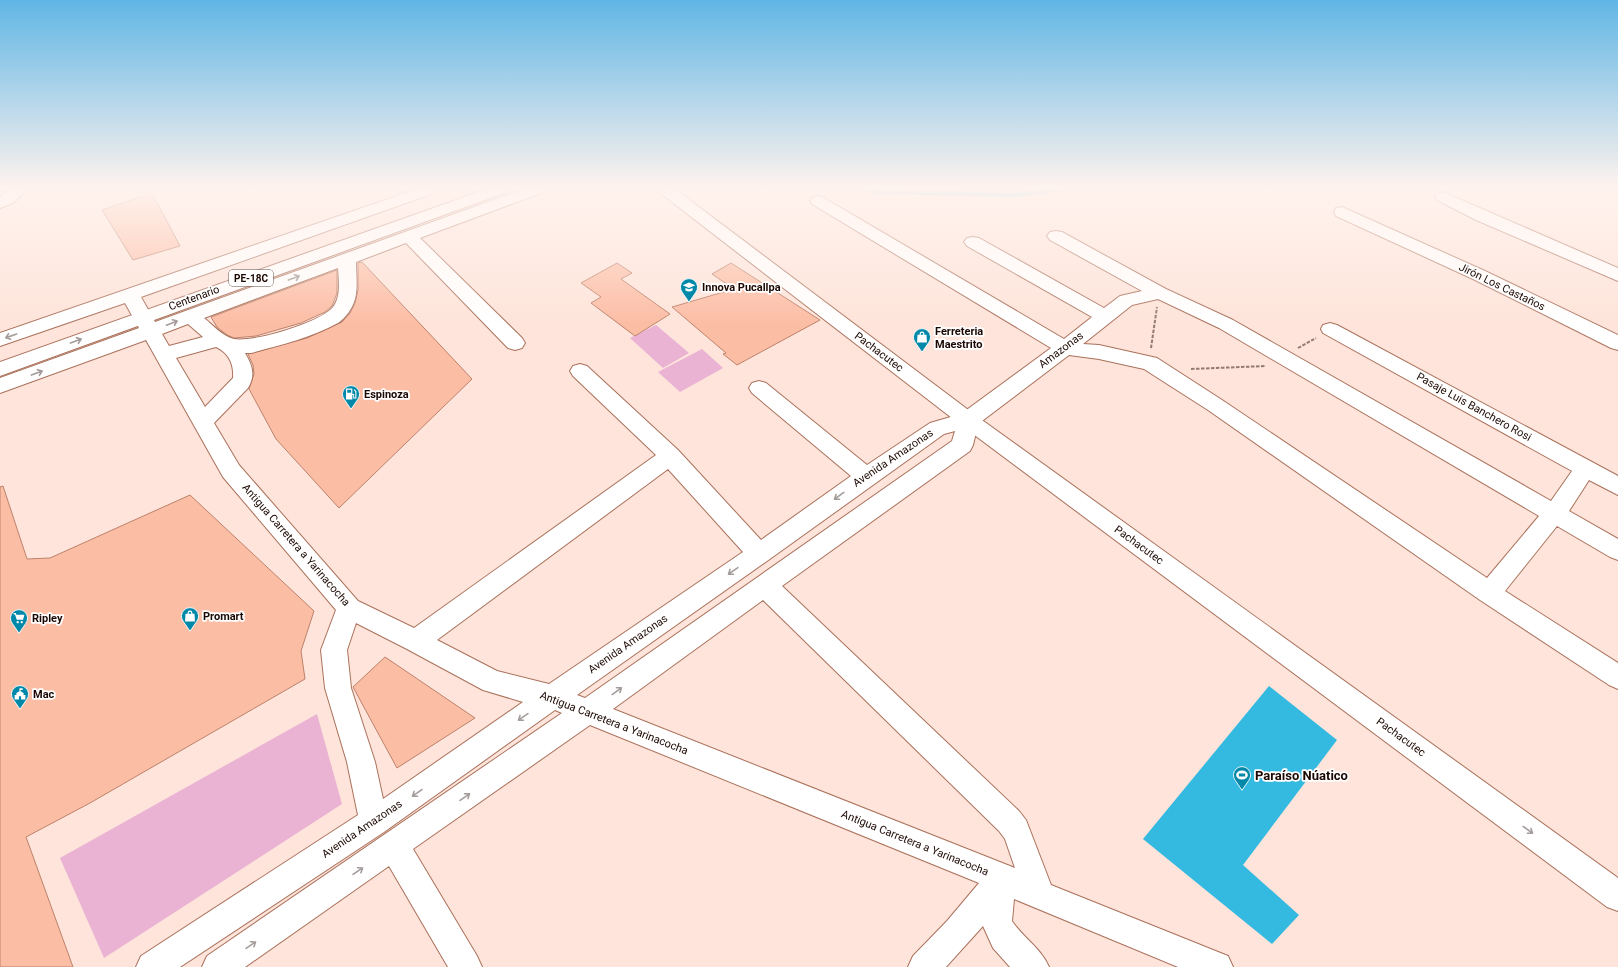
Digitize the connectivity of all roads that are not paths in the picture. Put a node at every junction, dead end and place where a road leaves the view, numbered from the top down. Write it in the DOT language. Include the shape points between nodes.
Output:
graph roads {
  1 [pos="324,234"];
  2 [pos="345,234"];
  3 [pos="369,234"];
  4 [pos="413,234"];
  5 [pos="726,234"];
  6 [pos="737,234"];
  7 [pos="874,234"];
  8 [pos="1390,234"];
  9 [pos="1524,234"];
  10 [pos="408,236"];
  11 [pos="1056,236"];
  12 [pos="973,242"];
  13 [pos="346,259"];
  14 [pos="1618,275"];
  15 [pos="1160,293"];
  16 [pos="140,312"];
  17 [pos="190,316"];
  18 [pos="1105,317"];
  19 [pos="1330,329"];
  20 [pos="0,340"];
  21 [pos="224,343"];
  22 [pos="515,343"];
  23 [pos="1618,343"];
  24 [pos="1065,348"];
  25 [pos="0,354"];
  26 [pos="164,354"];
  27 [pos="0,368"];
  28 [pos="580,371"];
  29 [pos="0,386"];
  30 [pos="759,388"];
  31 [pos="972,417"];
  32 [pos="203,422"];
  33 [pos="670,456"];
  34 [pos="1586,468"];
  35 [pos="866,477"];
  36 [pos="1618,486"];
  37 [pos="1555,513"];
  38 [pos="1618,550"];
  39 [pos="759,554"];
  40 [pos="764,585"];
  41 [pos="1489,593"];
  42 [pos="349,608"];
  43 [pos="416,641"];
  44 [pos="1618,677"];
  45 [pos="552,697"];
  46 [pos="588,711"];
  47 [pos="374,822"];
  48 [pos="394,846"];
  49 [pos="1618,877"];
  50 [pos="1003,878"];
  51 [pos="1040,896"];
  52 [pos="1618,896"];
  53 [pos="152,967"];
  54 [pos="218,967"];
  55 [pos="466,967"];
  56 [pos="924,967"];
  57 [pos="1033,967"];
  58 [pos="1217,967"];
  1 -- 16 [label="main road"];
  2 -- 16 [label="main road, Centenario / PE-18C"];
  3 -- 16 [label="main road, Centenario / PE-18C"];
  4 -- 10 [label="main road"];
  5 -- 31 [label="main road, Pachacutec"];
  6 -- 31 [label="main road, Pachacutec"];
  7 -- 24 [label="main road"];
  8 -- 23 [label="main road, Jirón Los Castaños"];
  9 -- 14 [label="main road"];
  10 -- 13 [label="main road"];
  10 -- 22 [label="main road"];
  11 -- 15 [label="main road"];
  12 -- 18 [label="main road"];
  17 -- 13 [label="main road, one-way"];
  13 -- 21 [label="main road" via="346,300 340,311 332,318 286,337 251,346"];
  15 -- 18 [label="main road, Amazonas" via="1126,300"];
  15 -- 37 [label="main road" via="1226,324"];
  16 -- 17 [label="main road, one-way"];
  16 -- 20 [label="main road, one-way"];
  16 -- 25 [label="main road, Centenario / PE-18C"];
  16 -- 26 [label="main road, Antigua Carretera a Yarinacocha"];
  27 -- 16 [label="main road, Centenario / PE-18C, one-way"];
  29 -- 16 [label="main road, one-way"];
  17 -- 21 [label="main road"];
  18 -- 24 [label="main road, Amazonas"];
  19 -- 34 [label="main road, Pasaje Luis Banchero Rosi"];
  21 -- 26 [label="main road"];
  21 -- 32 [label="main road" via="238,355 244,377"];
  24 -- 31 [label="main road, Amazonas"];
  24 -- 41 [label="main road" via="1150,363 1216,405"];
  26 -- 32 [label="main road, Antigua Carretera a Yarinacocha"];
  28 -- 33 [label="main road"];
  30 -- 35 [label="main road"];
  31 -- 35 [label="main road, Avenida Amazonas" via="937,428"];
  31 -- 40 [label="main road" via="962,445"];
  31 -- 49 [label="main road, Pachacutec"];
  31 -- 52 [label="main road, Pachacutec, one-way"];
  32 -- 42 [label="main road, Antigua Carretera a Yarinacocha" via="231,471"];
  33 -- 39 [label="main road"];
  33 -- 43 [label="main road"];
  34 -- 36 [label="main road, Pasaje Luis Banchero Rosi"];
  34 -- 37 [label="main road"];
  35 -- 39 [label="main road, Avenida Amazonas, one-way"];
  37 -- 38 [label="main road"];
  37 -- 41 [label="main road"];
  39 -- 45 [label="main road, Avenida Amazonas, one-way"];
  46 -- 40 [label="main road, one-way"];
  40 -- 51 [label="main road" via="1009,820 1016,830"];
  41 -- 44 [label="main road"];
  42 -- 43 [label="main road, Antigua Carretera a Yarinacocha"];
  42 -- 47 [label="main road" via="334,650 338,688 361,762"];
  43 -- 45 [label="main road, Antigua Carretera a Yarinacocha" via="492,682"];
  45 -- 46 [label="main road, Antigua Carretera a Yarinacocha"];
  45 -- 47 [label="main road, Avenida Amazonas, one-way"];
  48 -- 46 [label="main road, one-way"];
  46 -- 50 [label="main road, Antigua Carretera a Yarinacocha"];
  47 -- 53 [label="main road, Avenida Amazonas"];
  54 -- 48 [label="main road, one-way"];
  48 -- 55 [label="main road"];
  50 -- 51 [label="main road, Antigua Carretera a Yarinacocha"];
  50 -- 56 [label="main road" via="958,932"];
  50 -- 57 [label="main road" via="996,918 999,928"];
  51 -- 58 [label="main road, Antigua Carretera a Yarinacocha"];
}
